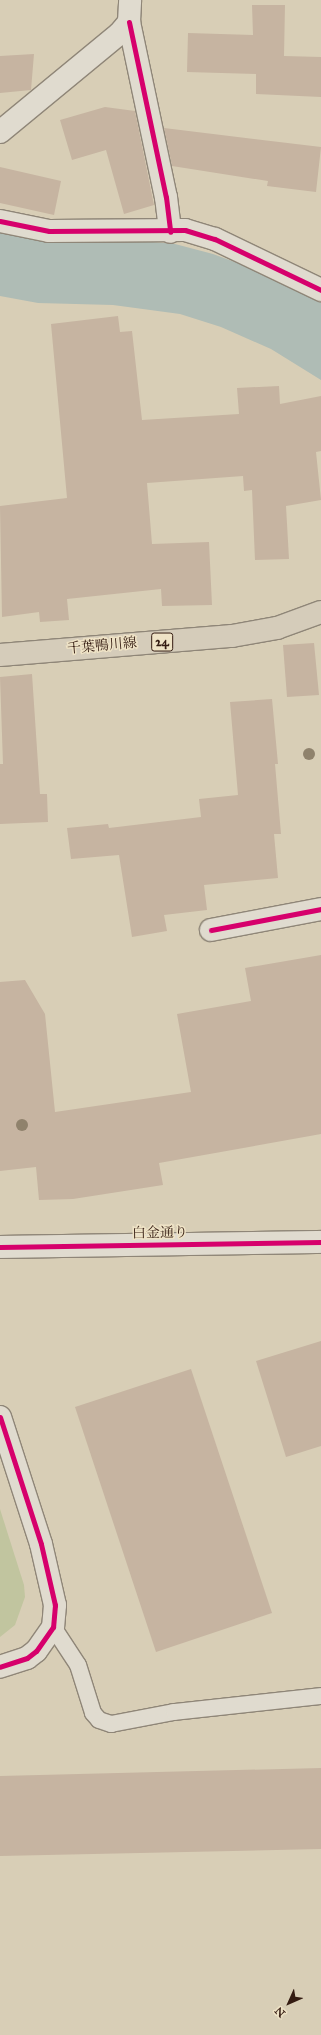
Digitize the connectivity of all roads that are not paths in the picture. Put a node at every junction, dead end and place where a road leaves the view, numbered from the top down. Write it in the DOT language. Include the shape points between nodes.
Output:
graph roads {
  1 [pos="130,0"];
  2 [pos="129,22"];
  3 [pos="0,132"];
  4 [pos="0,221"];
  5 [pos="170,232"];
  6 [pos="321,290"];
  7 [pos="321,612"];
  8 [pos="0,655"];
  9 [pos="321,909"];
  10 [pos="211,930"];
  11 [pos="321,1242"];
  12 [pos="0,1247"];
  13 [pos="0,1417"];
  14 [pos="53,1627"];
  15 [pos="0,1667"];
  16 [pos="321,1696"];
  1 -- 2 [label="street"];
  2 -- 3 [label="street" via="119,34"];
  2 -- 5 [label="street" via="166,197"];
  4 -- 5 [label="street" via="49,231"];
  5 -- 6 [label="street" via="185,230 215,239"];
  7 -- 8 [label="main road, 千葉鴨川線 / 24" via="277,628 232,636"];
  9 -- 10 [label="street"];
  11 -- 12 [label="street, 白金通り"];
  13 -- 14 [label="street" via="52,1583 55,1605"];
  14 -- 15 [label="street" via="40,1646 27,1658"];
  14 -- 16 [label="lane" via="78,1665 93,1713 99,1720 111,1724 174,1712"];
}
